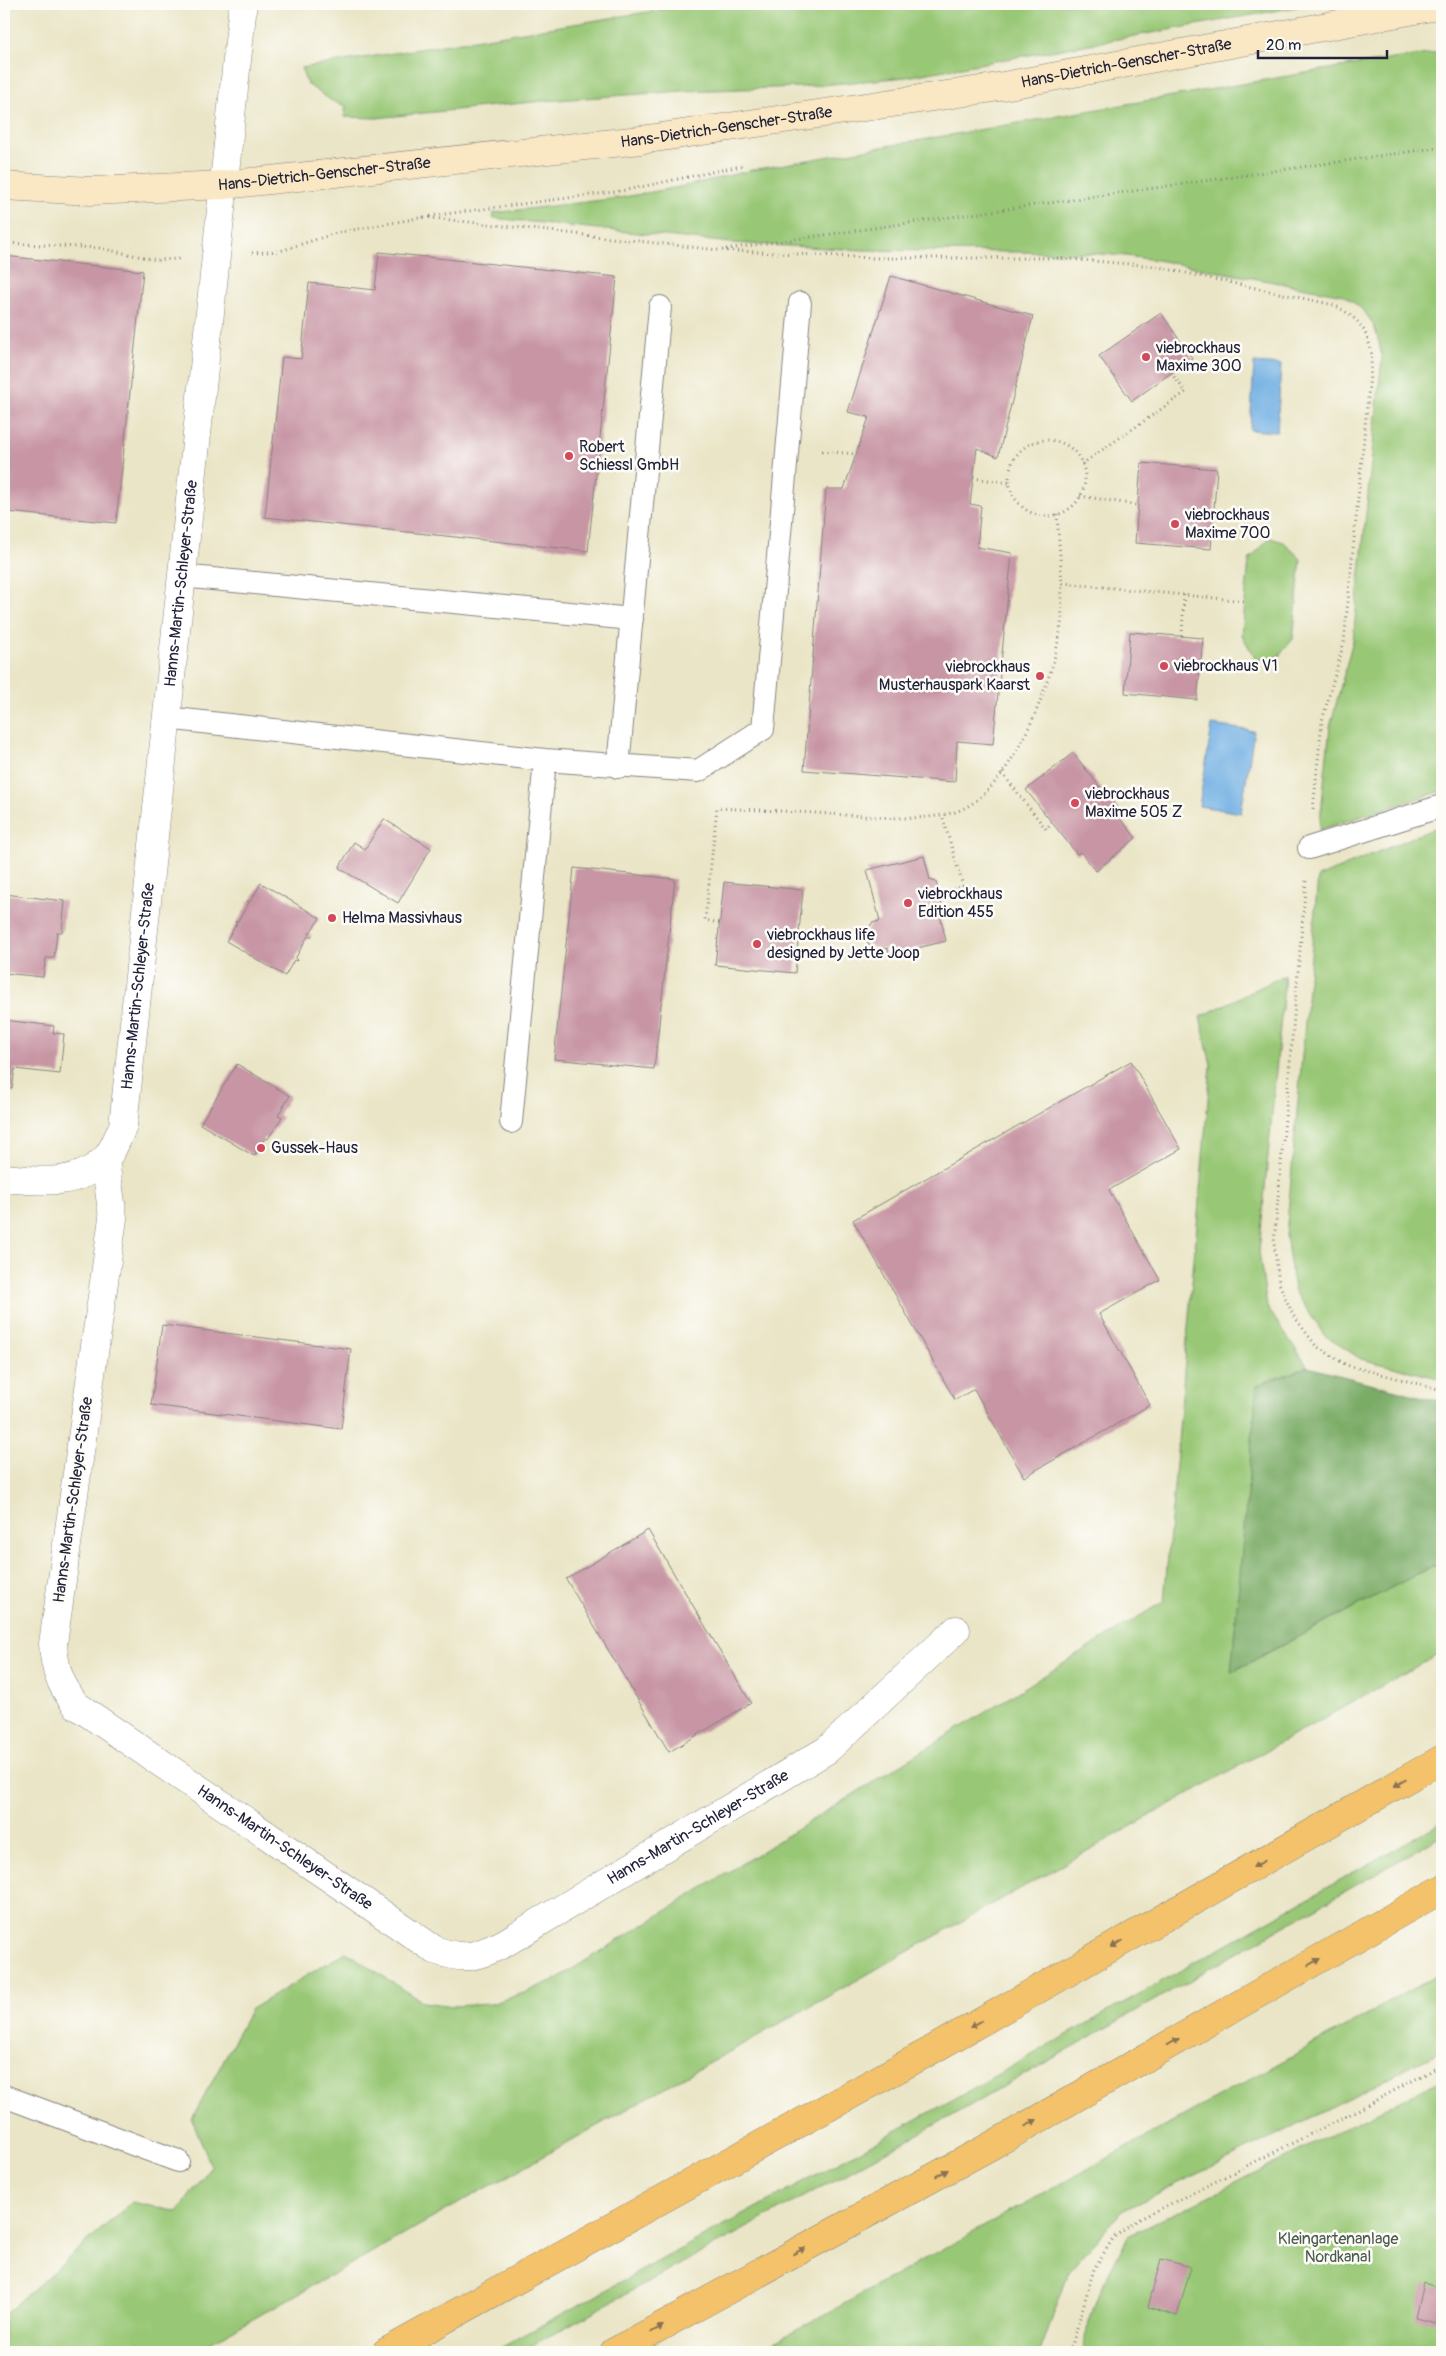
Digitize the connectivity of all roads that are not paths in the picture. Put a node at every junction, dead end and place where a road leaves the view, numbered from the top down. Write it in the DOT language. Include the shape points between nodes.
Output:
graph roads {
  1 [pos="243,4"];
  2 [pos="1442,5"];
  3 [pos="223,185"];
  4 [pos="4,186"];
  5 [pos="800,303"];
  6 [pos="660,307"];
  7 [pos="181,576"];
  8 [pos="632,619"];
  9 [pos="166,718"];
  10 [pos="545,760"];
  11 [pos="618,767"];
  12 [pos="1442,806"];
  13 [pos="1309,848"];
  14 [pos="511,1122"];
  15 [pos="105,1160"];
  16 [pos="4,1178"];
  17 [pos="956,1630"];
  18 [pos="1442,1759"];
  19 [pos="1442,1888"];
  20 [pos="4,2096"];
  21 [pos="178,2162"];
  22 [pos="386,2352"];
  23 [pos="614,2352"];
  1 -- 3 [label="street, Hanns-Martin-Schleyer-Straße"];
  2 -- 3 [label="street, Hans-Dietrich-Genscher-Straße" via="968,92 641,140"];
  3 -- 4 [label="street, Hans-Dietrich-Genscher-Straße" via="91,191"];
  3 -- 7 [label="street, Hanns-Martin-Schleyer-Straße"];
  5 -- 11 [label="lane" via="763,729 698,772"];
  6 -- 8 [label="lane"];
  7 -- 8 [label="lane"];
  7 -- 9 [label="street, Hanns-Martin-Schleyer-Straße"];
  8 -- 11 [label="lane"];
  9 -- 10 [label="lane"];
  9 -- 15 [label="street, Hanns-Martin-Schleyer-Straße" via="123,1126"];
  10 -- 11 [label="lane"];
  10 -- 14 [label="lane"];
  12 -- 13 [label="lane"];
  15 -- 16 [label="street, Hanns-Martin-Schleyer-Straße" via="80,1177 44,1181"];
  15 -- 17 [label="street, Hanns-Martin-Schleyer-Straße" via="113,1218 53,1644 55,1667 63,1689 76,1704 435,1950 456,1957 480,1954 503,1944 827,1750"];
  18 -- 22 [label="highway, one-way" via="930,2051"];
  23 -- 19 [label="highway, one-way" via="989,2147"];
  20 -- 21 [label="lane"];
}
